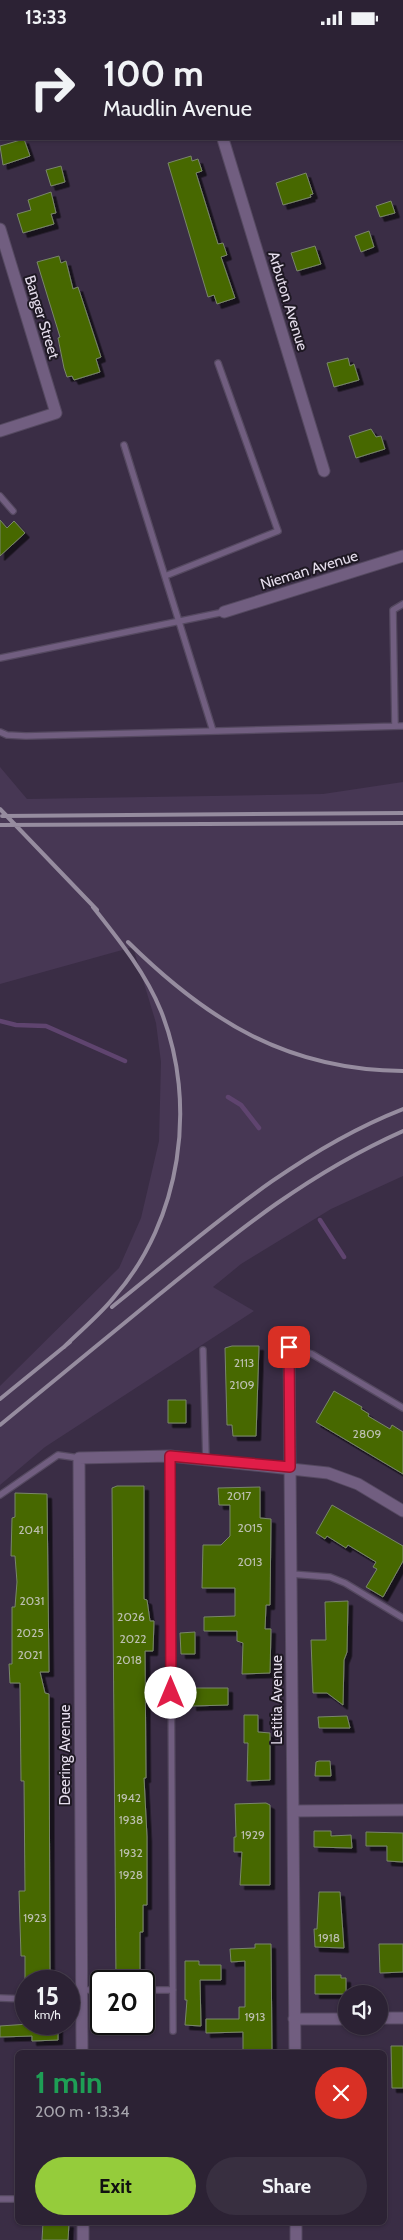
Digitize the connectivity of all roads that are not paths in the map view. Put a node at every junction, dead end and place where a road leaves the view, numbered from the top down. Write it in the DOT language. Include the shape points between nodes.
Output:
graph roads {
  1 [pos="223,140"];
  2 [pos="0,229"];
  3 [pos="218,363"];
  4 [pos="0,431"];
  5 [pos="124,445"];
  6 [pos="324,471"];
  7 [pos="0,496"];
  8 [pos="13,511"];
  9 [pos="403,556"];
  10 [pos="165,576"];
  11 [pos="403,604"];
  12 [pos="224,612"];
  13 [pos="179,621"];
  14 [pos="0,658"];
  15 [pos="395,726"];
  16 [pos="403,726"];
  17 [pos="213,731"];
  18 [pos="0,732"];
  19 [pos="289,1347"];
  20 [pos="203,1350"];
  21 [pos="403,1408"];
  22 [pos="170,1456"];
  23 [pos="79,1458"];
  24 [pos="206,1459"];
  25 [pos="290,1467"];
  26 [pos="0,1495"];
  27 [pos="403,1511"];
  28 [pos="291,1574"];
  29 [pos="403,1618"];
  30 [pos="403,1810"];
  31 [pos="292,1811"];
  32 [pos="155,1990"];
  33 [pos="173,1990"];
  34 [pos="90,1993"];
  35 [pos="82,1995"];
  36 [pos="0,1998"];
  37 [pos="15,1999"];
  38 [pos="388,2018"];
  39 [pos="403,2018"];
  40 [pos="294,2019"];
  41 [pos="338,2019"];
  42 [pos="173,2031"];
  43 [pos="82,2050"];
  44 [pos="295,2050"];
  45 [pos="0,2199"];
  46 [pos="15,2199"];
  47 [pos="83,2225"];
  48 [pos="296,2225"];
  49 [pos="83,2240"];
  50 [pos="296,2240"];
  1 -- 6 [label="street, Arbuton Avenue"];
  2 -- 4 [label="street, Banger Street" via="56,413"];
  3 -- 10 [label="lane" via="278,531"];
  5 -- 10 [label="lane"];
  7 -- 8 [label="lane"];
  9 -- 12 [label="street, Nieman Avenue"];
  10 -- 13 [label="lane"];
  11 -- 15 [label="lane" via="392,610"];
  12 -- 13 [label="lane"];
  13 -- 14 [label="lane"];
  13 -- 17 [label="lane"];
  15 -- 16 [label="lane"];
  15 -- 17 [label="lane"];
  17 -- 18 [label="lane" via="26,736"];
  19 -- 21 [label="lane" via="312,1354"];
  19 -- 25 [label="street, Letitia Avenue"];
  20 -- 24 [label="lane"];
  22 -- 23 [label="street"];
  22 -- 24 [label="street"];
  22 -- 33 [label="lane"];
  23 -- 26 [label="lane" via="58,1455"];
  23 -- 35 [label="street, Deering Avenue"];
  24 -- 25 [label="street"];
  25 -- 27 [label="street" via="343,1477"];
  25 -- 28 [label="street, Letitia Avenue"];
  28 -- 29 [label="lane" via="330,1577"];
  28 -- 31 [label="street, Letitia Avenue"];
  30 -- 31 [label="street"];
  31 -- 40 [label="street, Letitia Avenue"];
  32 -- 33 [label="lane"];
  33 -- 42 [label="lane"];
  34 -- 35 [label="lane"];
  35 -- 43 [label="street, Deering Avenue"];
  36 -- 37 [label="lane"];
  38 -- 39 [label="street"];
  40 -- 41 [label="street"];
  40 -- 44 [label="street, Letitia Avenue"];
  45 -- 46 [label="lane"];
  47 -- 49 [label="street"];
  48 -- 50 [label="street"];
}
